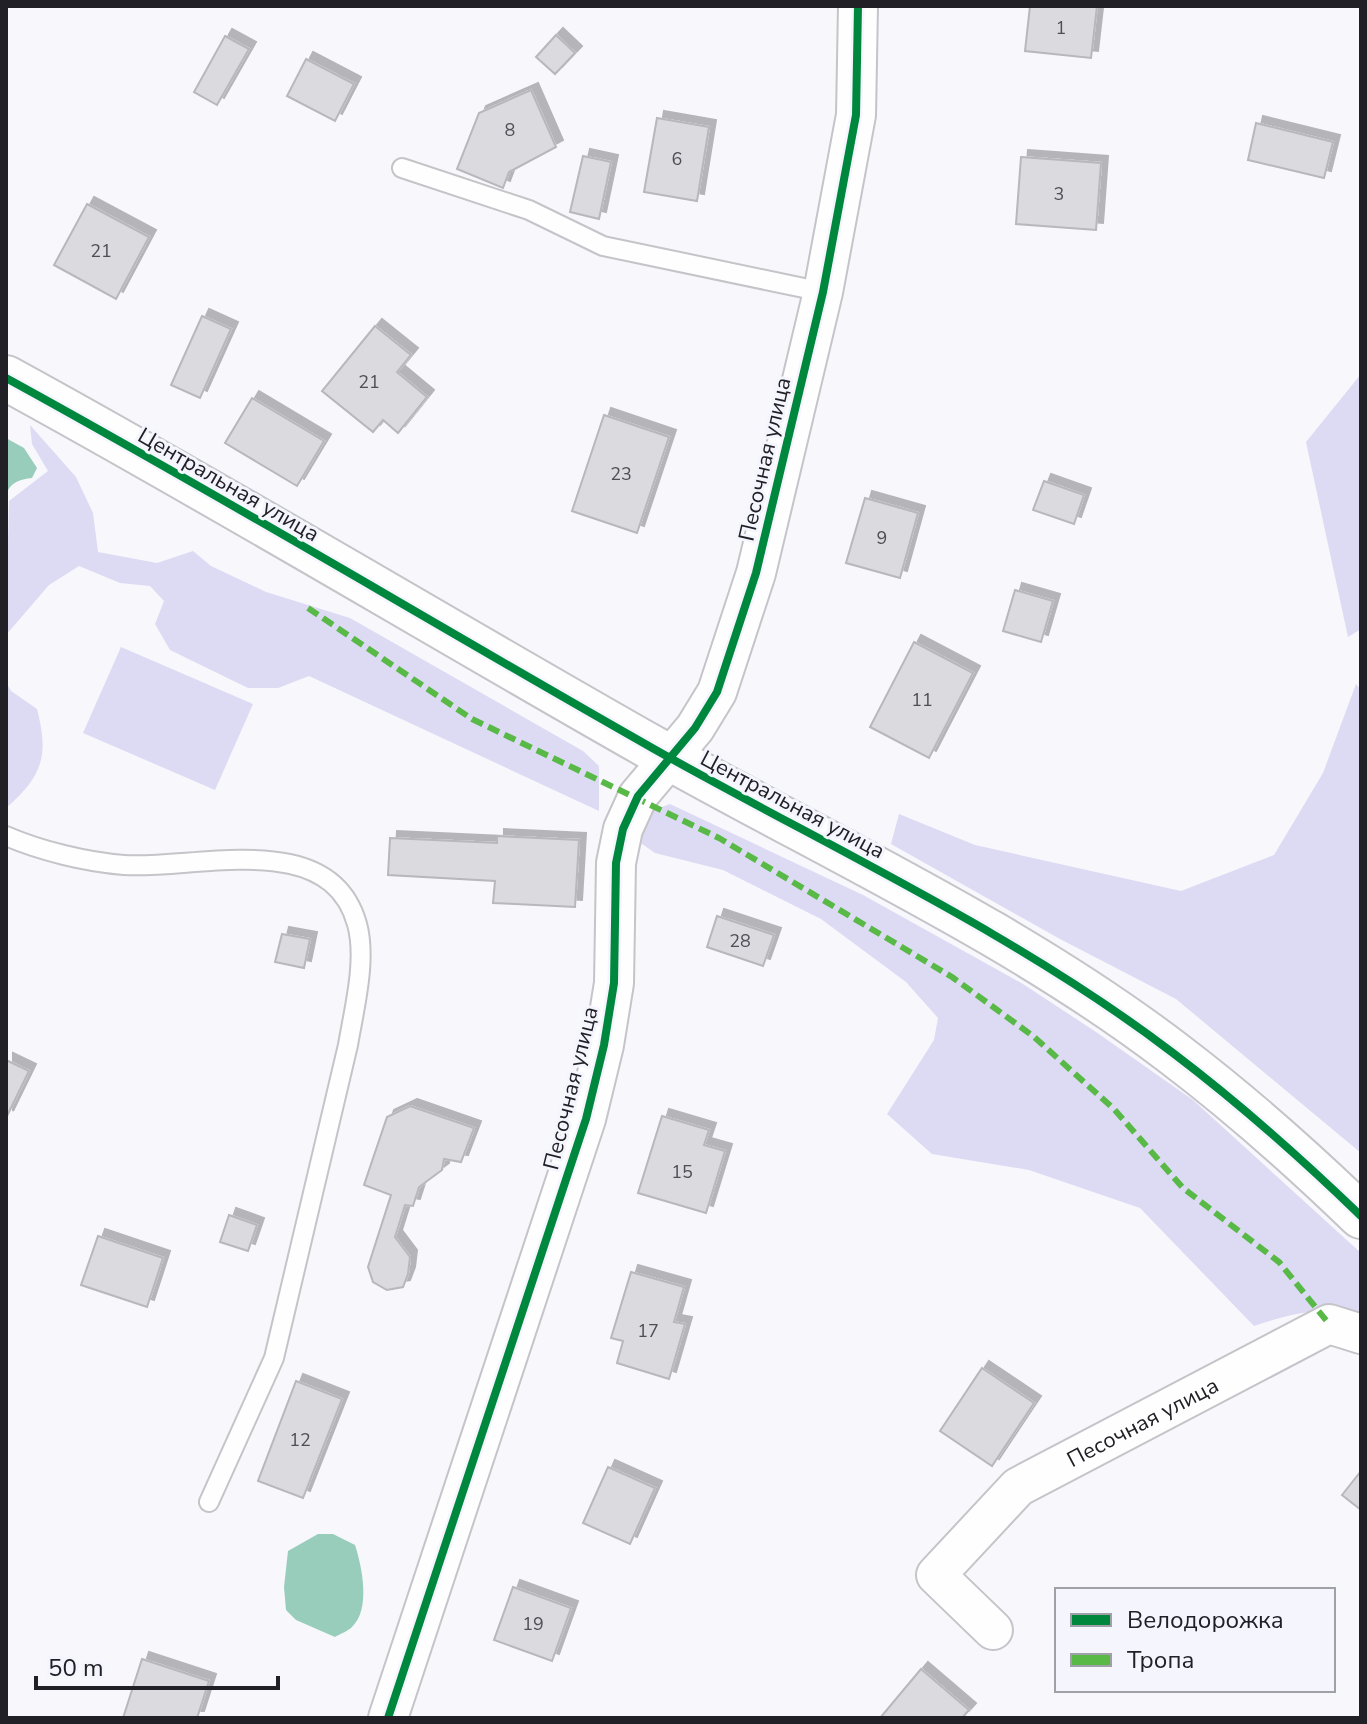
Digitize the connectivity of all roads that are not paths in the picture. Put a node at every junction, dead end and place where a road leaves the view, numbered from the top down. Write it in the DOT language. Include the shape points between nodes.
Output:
graph roads {
  1 [pos="858,6"];
  2 [pos="402,168"];
  3 [pos="823,292"];
  4 [pos="6,378"];
  5 [pos="670,758"];
  6 [pos="6,836"];
  7 [pos="1361,1216"];
  8 [pos="1361,1334"];
  9 [pos="209,1502"];
  10 [pos="993,1630"];
  11 [pos="388,1718"];
  1 -- 3 [label="street, Песочная улица" via="856,115"];
  2 -- 3 [label="lane" via="529,210 603,246"];
  3 -- 5 [label="street, Песочная улица" via="756,573 717,692"];
  4 -- 5 [label="street, Центральная улица"];
  5 -- 7 [label="street, Центральная улица" via="892,878 1071,985 1170,1051 1291,1149"];
  5 -- 11 [label="street, Песочная улица" via="638,796 623,829 616,863 614,983 586,1119"];
  6 -- 9 [label="lane" via="28,846 122,865 227,860 312,869 335,885 358,926 356,999 348,1045 274,1358"];
  8 -- 10 [label="street, Песочная улица" via="1329,1324 1018,1487 936,1575"];
}
